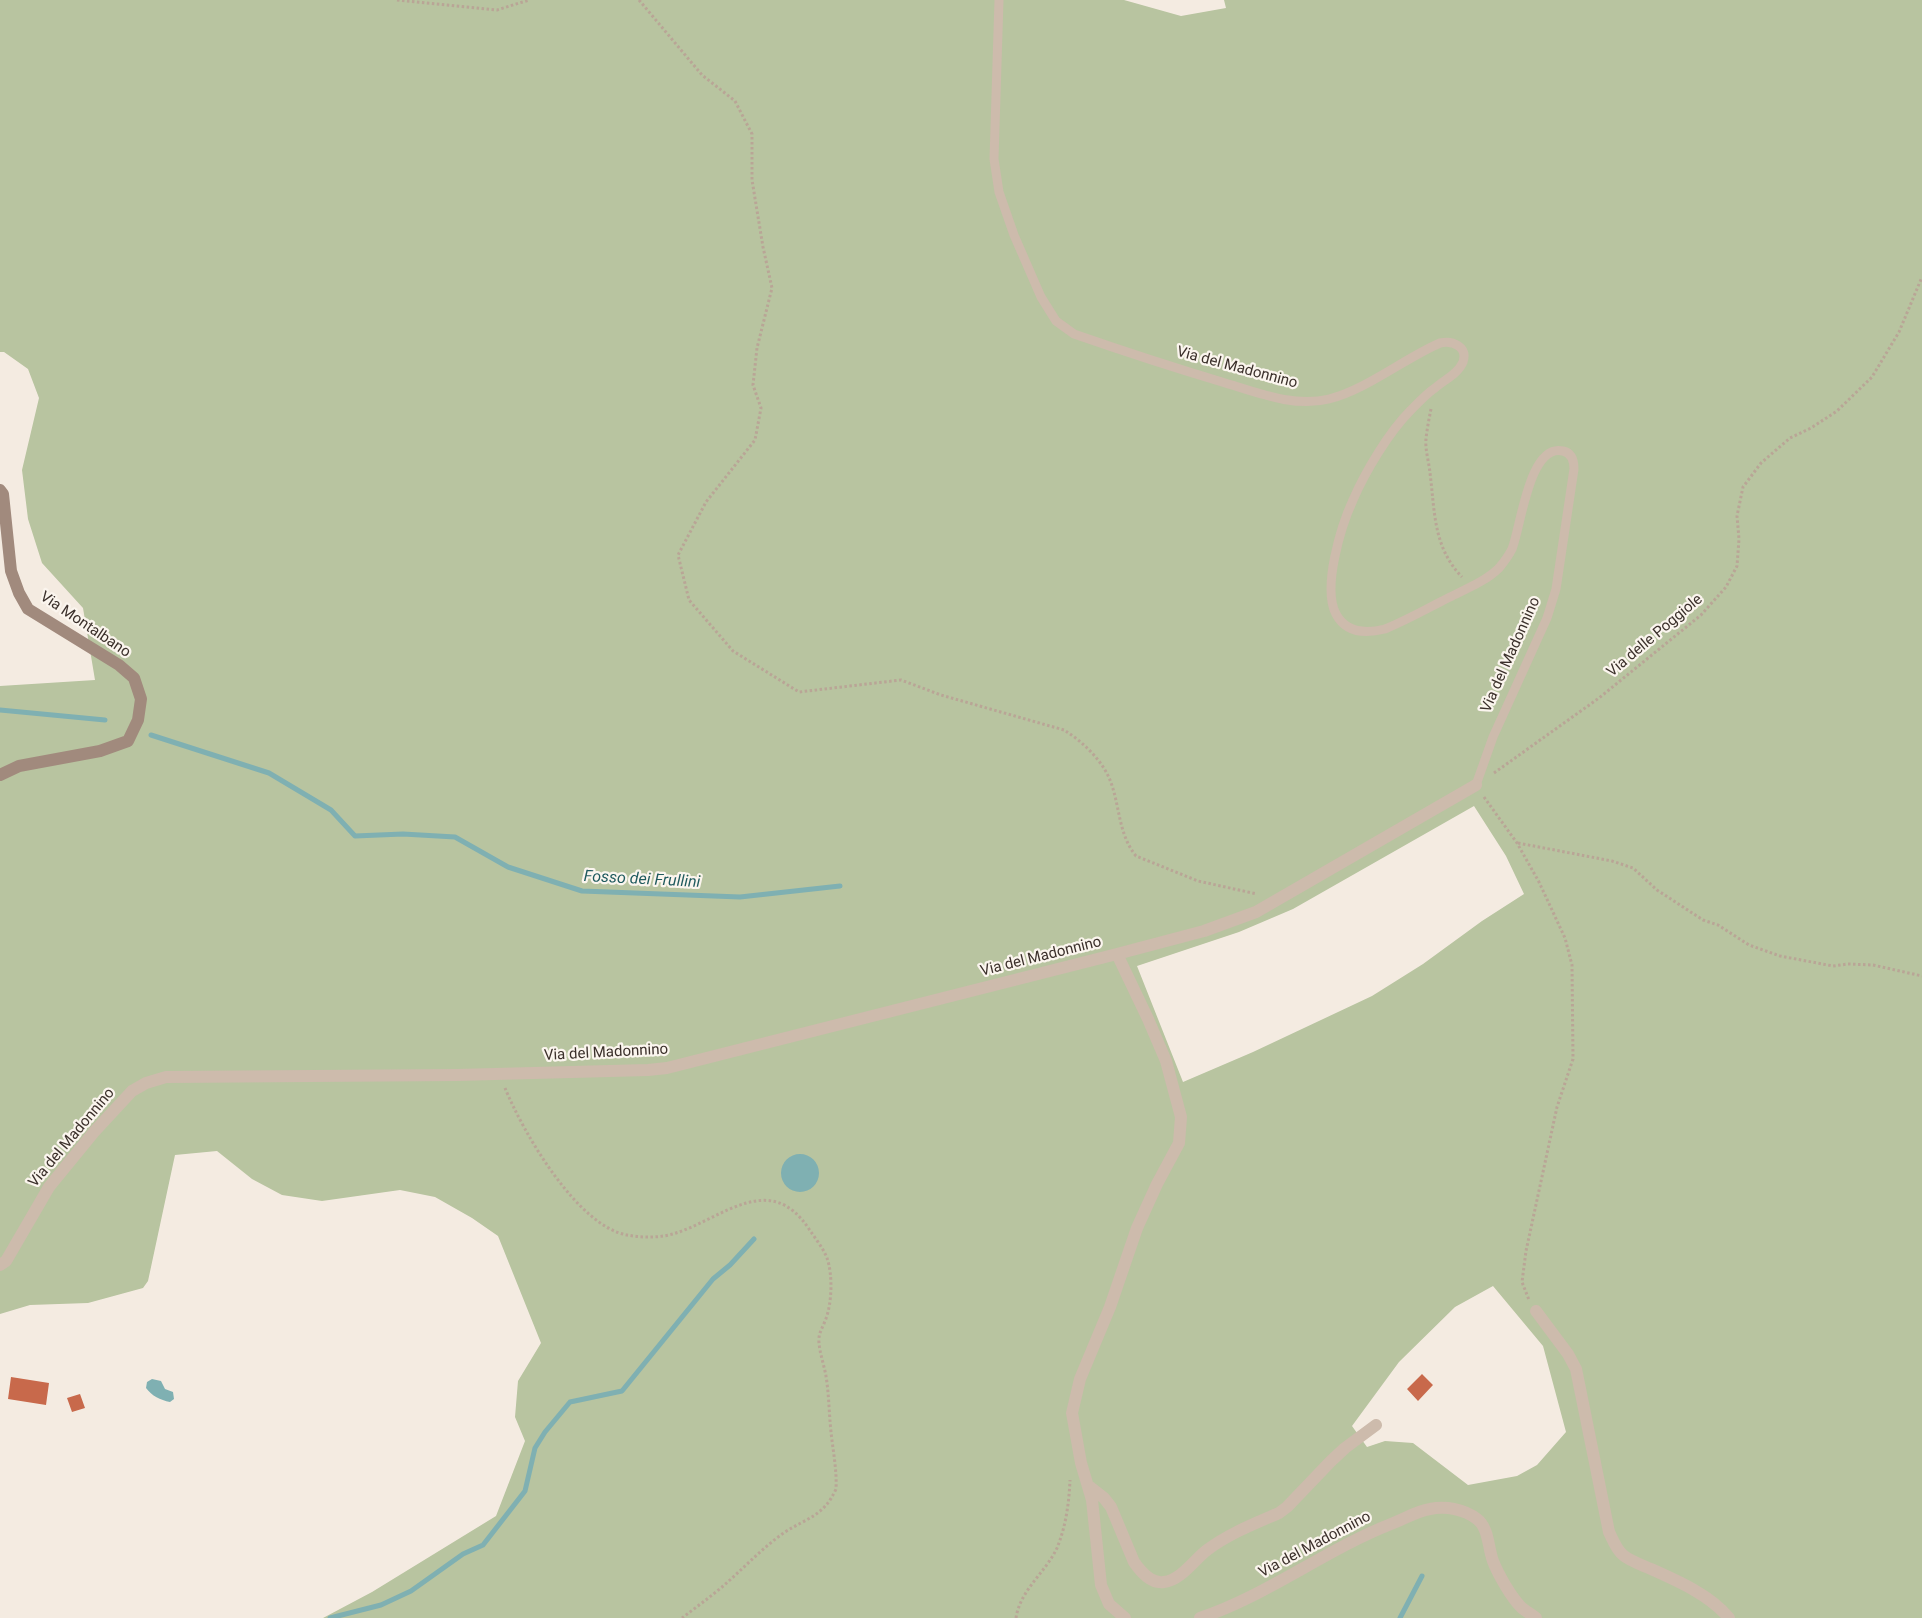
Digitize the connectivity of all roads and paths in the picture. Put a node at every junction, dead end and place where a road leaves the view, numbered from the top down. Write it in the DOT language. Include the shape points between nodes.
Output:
graph roads {
  1 [pos="398,0"];
  2 [pos="529,0"];
  3 [pos="639,0"];
  4 [pos="998,0"];
  5 [pos="1922,277"];
  6 [pos="1434,388"];
  7 [pos="0,490"];
  8 [pos="1472,586"];
  9 [pos="0,775"];
  10 [pos="1476,785"];
  11 [pos="1517,843"];
  12 [pos="1277,898"];
  13 [pos="1117,954"];
  14 [pos="1922,976"];
  15 [pos="499,1074"];
  16 [pos="0,1265"];
  17 [pos="1536,1311"];
  18 [pos="1376,1425"];
  19 [pos="1070,1478"];
  20 [pos="1090,1487"];
  21 [pos="682,1618"];
  22 [pos="1016,1618"];
  23 [pos="1125,1618"];
  24 [pos="1200,1618"];
  25 [pos="1536,1618"];
  26 [pos="1729,1618"];
  1 -- 2 [label="path" via="497,10"];
  3 -- 12 [label="path" via="702,75 735,101 752,134 752,180 772,288 757,348 753,385 762,408 756,440 706,502 678,555 689,600 733,651 799,692 901,680 941,695 1064,730 1079,740 1108,775 1124,834 1136,856 1198,881"];
  4 -- 6 [label="lane, Via del Madonnino" via="994,159 999,192 1041,297 1063,327 1074,334 1169,366 1300,402 1343,395 1431,347 1448,341 1454,343 1463,351 1462,364"];
  5 -- 10 [label="path, Via delle Poggiole" via="1899,332 1872,376 1837,411 1790,438 1761,463 1743,487 1737,516 1737,566 1726,587 1701,615 1599,698"];
  6 -- 8 [label="path" via="1426,441 1433,510 1441,543 1454,568"];
  6 -- 8 [label="lane, Via del Madonnino" via="1400,422 1353,500 1337,552 1331,600 1340,622 1358,632 1372,632 1398,624"];
  7 -- 9 [label="main road, Via Montalbano" via="11,571 18,593 28,609 118,665 134,678 141,699 138,720 128,741 100,751 18,766"];
  8 -- 10 [label="lane, Via del Madonnino" via="1491,575 1512,549 1532,478 1542,459 1554,451 1570,454 1574,469 1554,597 1493,737"];
  10 -- 11 [label="path"];
  10 -- 12 [label="street"];
  11 -- 14 [label="path" via="1633,868 1657,890 1703,920 1748,945 1780,956 1833,966 1873,965"];
  11 -- 17 [label="path" via="1565,938 1572,965 1574,1059 1557,1107 1522,1282"];
  12 -- 13 [label="street" via="1256,912 1204,931"];
  13 -- 15 [label="street, Via del Madonnino" via="667,1068"];
  13 -- 20 [label="street, Via del Madonnino" via="1166,1061 1179,1106 1181,1132 1174,1155 1137,1228 1080,1380 1072,1413 1081,1463"];
  15 -- 16 [label="street, Via del Madonnino" via="166,1077 146,1083 132,1091 94,1132 49,1188 6,1261"];
  15 -- 21 [label="path" via="516,1114 545,1160 571,1197 595,1220 625,1235 655,1237 674,1234 747,1202 762,1200 782,1204 802,1218 827,1259 831,1300 819,1334 819,1344 828,1393 836,1489 819,1512 786,1532"];
  17 -- 26 [label="street" via="1576,1369 1609,1532 1614,1543 1623,1556 1703,1596"];
  18 -- 20 [label="street, Via del Madonnino" via="1345,1448 1287,1507 1224,1538 1176,1578 1162,1583 1139,1570 1111,1507"];
  19 -- 22 [label="path" via="1069,1506 1056,1549 1022,1600"];
  20 -- 23 [label="street, Via del Madonnino" via="1101,1585 1109,1604"];
  24 -- 25 [label="street, Via del Madonnino" via="1225,1610 1269,1588 1346,1544 1428,1509 1444,1507 1462,1510 1479,1520 1503,1580 1520,1606"];
}
